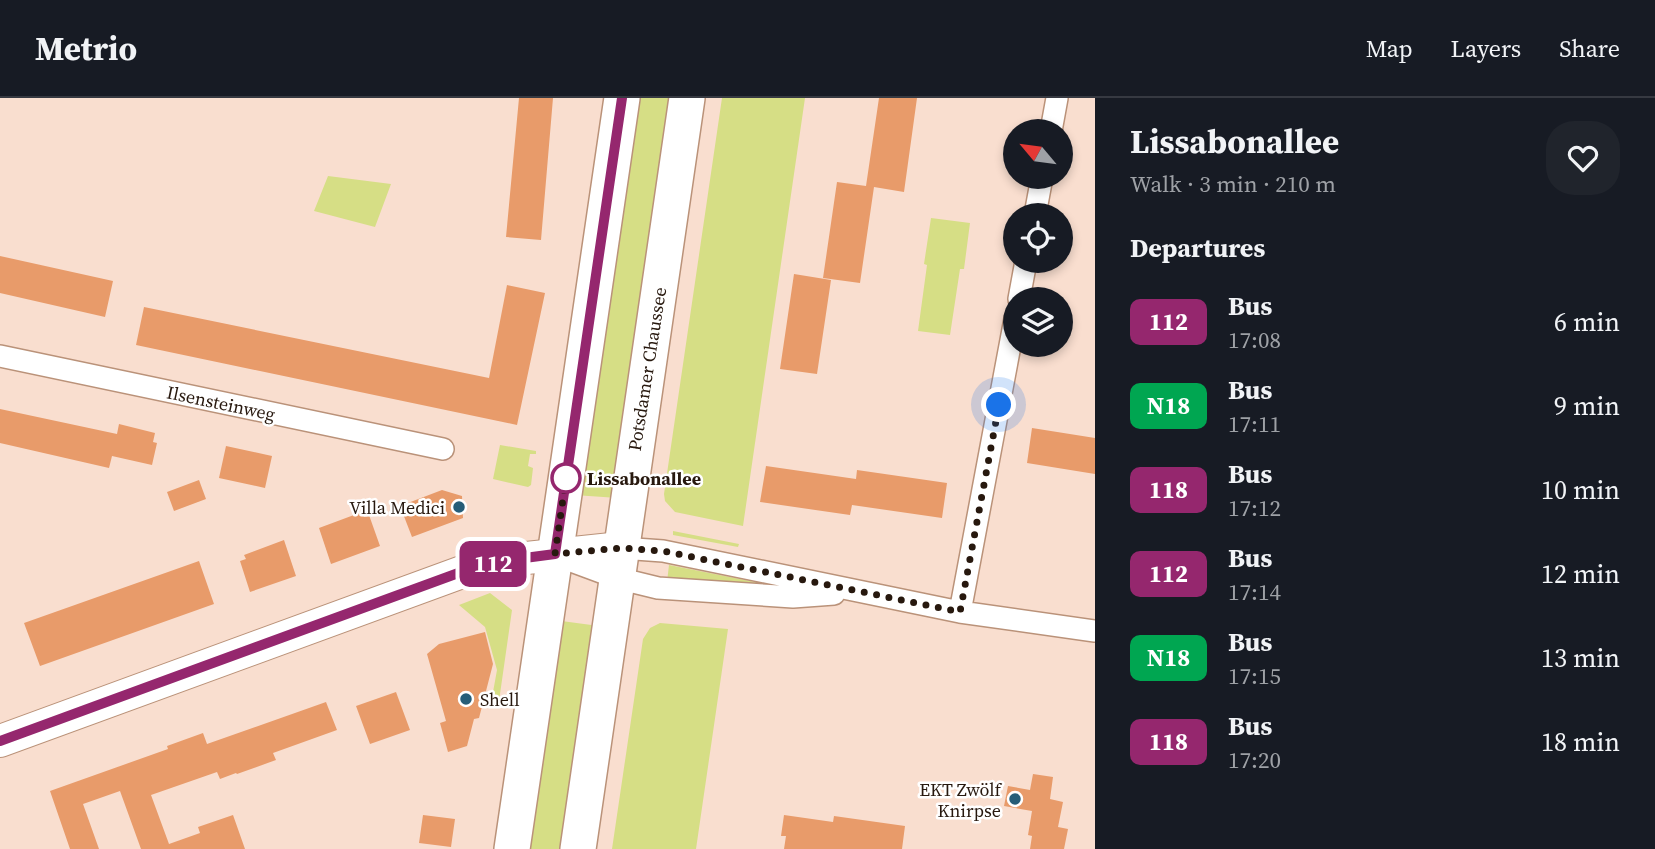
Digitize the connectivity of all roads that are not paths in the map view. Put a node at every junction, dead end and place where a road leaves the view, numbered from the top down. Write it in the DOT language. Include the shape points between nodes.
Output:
graph roads {
  1 [pos="622,98"];
  2 [pos="687,98"];
  3 [pos="1057,98"];
  4 [pos="1053,119"];
  5 [pos="0,356"];
  6 [pos="1008,357"];
  7 [pos="443,449"];
  8 [pos="555,554"];
  9 [pos="619,563"];
  10 [pos="858,592"];
  11 [pos="960,612"];
  12 [pos="1095,631"];
  13 [pos="0,741"];
  14 [pos="512,849"];
  15 [pos="578,849"];
  1 -- 8 [label="main road"];
  2 -- 9 [label="main road, Potsdamer Chaussee"];
  3 -- 4 [label="street"];
  5 -- 7 [label="street, Ilsensteinweg"];
  6 -- 11 [label="street"];
  8 -- 9 [label="main road"];
  8 -- 13 [label="main road" via="472,568"];
  8 -- 14 [label="main road"];
  9 -- 10 [label="street" via="663,551"];
  9 -- 10 [label="street" via="658,588 793,597"];
  9 -- 15 [label="main road, Potsdamer Chaussee"];
  10 -- 11 [label="street"];
  11 -- 12 [label="street"];
}
